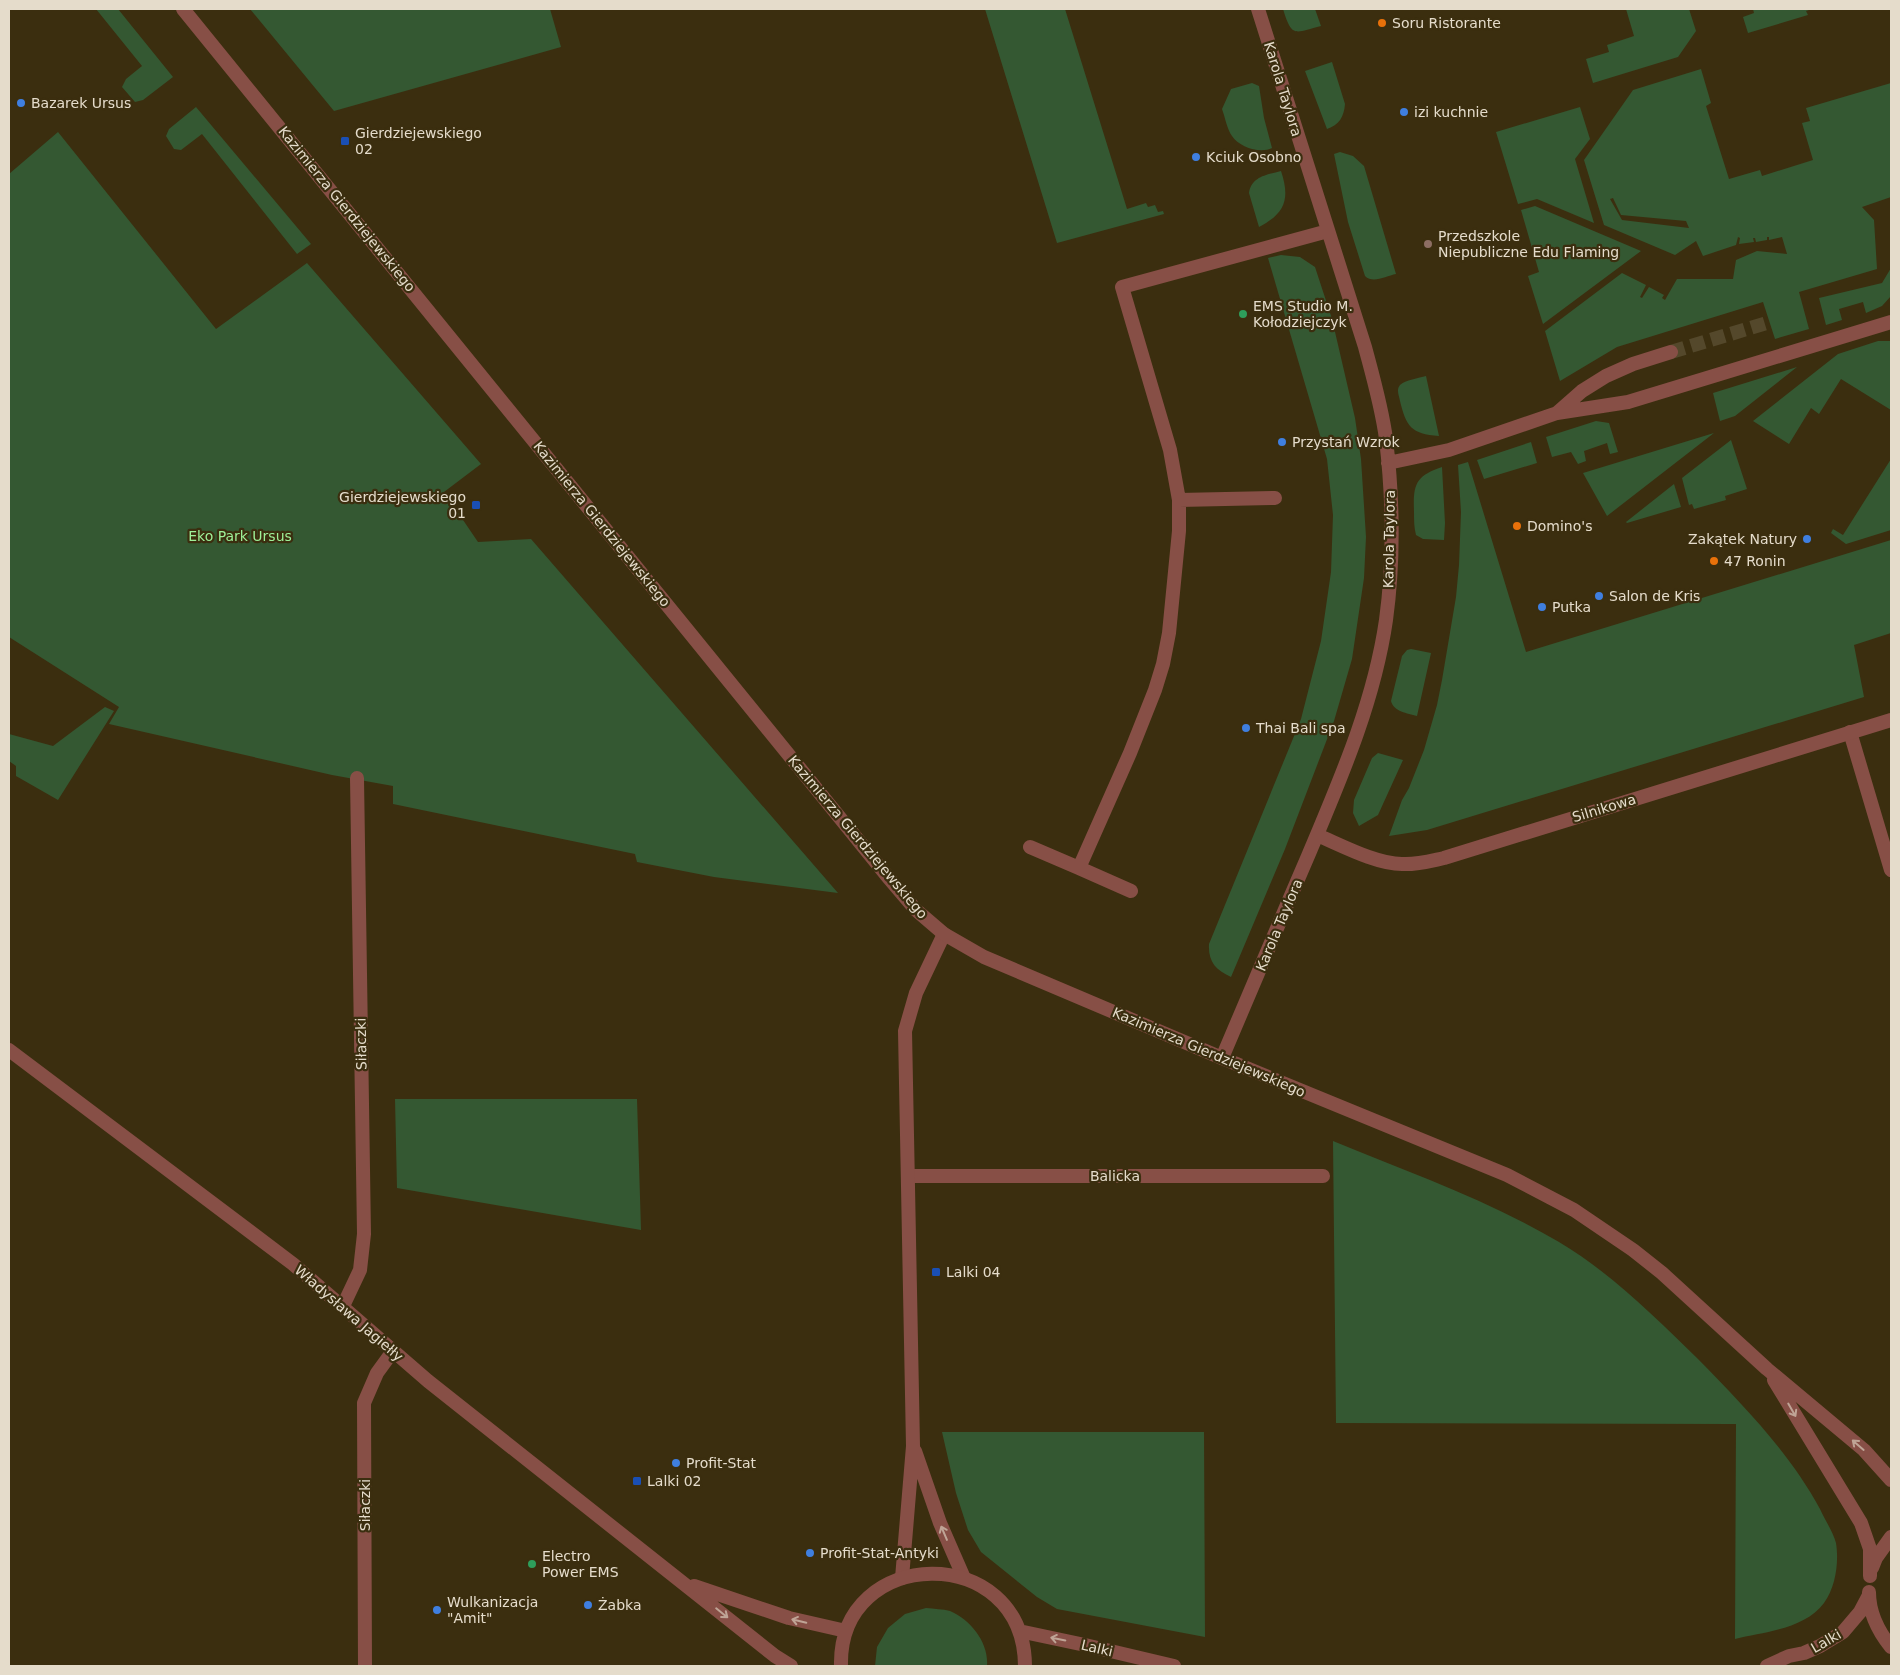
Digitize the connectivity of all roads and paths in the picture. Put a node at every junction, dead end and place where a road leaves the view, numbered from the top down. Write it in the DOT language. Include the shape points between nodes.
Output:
graph roads {
  1 [pos="184,9"];
  2 [pos="1258,9"];
  3 [pos="1328,231"];
  4 [pos="1891,322"];
  5 [pos="1672,352"];
  6 [pos="1557,413"];
  7 [pos="1388,463"];
  8 [pos="1274,498"];
  9 [pos="1178,500"];
  10 [pos="1891,720"];
  11 [pos="1850,732"];
  12 [pos="358,778"];
  13 [pos="1317,835"];
  14 [pos="1030,847"];
  15 [pos="1079,868"];
  16 [pos="1891,870"];
  17 [pos="1131,891"];
  18 [pos="944,934"];
  19 [pos="9,1050"];
  20 [pos="1222,1058"];
  21 [pos="908,1176"];
  22 [pos="1323,1176"];
  23 [pos="343,1306"];
  24 [pos="393,1351"];
  25 [pos="1767,1369"];
  26 [pos="913,1446"];
  27 [pos="1891,1480"];
  28 [pos="1891,1537"];
  29 [pos="1870,1576"];
  30 [pos="902,1578"];
  31 [pos="964,1578"];
  32 [pos="684,1582"];
  33 [pos="1869,1595"];
  34 [pos="846,1631"];
  35 [pos="1019,1631"];
  36 [pos="1891,1647"];
  37 [pos="365,1666"];
  38 [pos="791,1666"];
  39 [pos="841,1666"];
  40 [pos="1025,1666"];
  41 [pos="1174,1666"];
  42 [pos="1767,1666"];
  1 -- 18 [label="street, Kazimierza Gierdziejewskiego" via="888,878 916,910"];
  2 -- 3 [label="street, Karola Taylora"];
  3 -- 7 [label="street, Karola Taylora" via="1378,396"];
  3 -- 9 [label="street" via="1122,287 1170,450"];
  4 -- 6 [label="street" via="1628,402"];
  5 -- 6 [label="street" via="1606,376"];
  6 -- 7 [label="street" via="1449,450"];
  7 -- 13 [label="street, Karola Taylora" via="1391,531 1386,620 1376,671 1360,725"];
  8 -- 9 [label="street"];
  9 -- 15 [label="street" via="1179,531 1163,664 1130,753"];
  10 -- 11 [label="street, Silnikowa"];
  11 -- 13 [label="street, Silnikowa" via="1423,863 1400,864 1371,857"];
  11 -- 16 [label="street"];
  12 -- 23 [label="street, Siłaczki" via="364,1234 360,1270"];
  13 -- 20 [label="street, Karola Taylora"];
  14 -- 15 [label="street"];
  15 -- 17 [label="street"];
  18 -- 20 [label="street, Kazimierza Gierdziejewskiego" via="984,956"];
  18 -- 21 [label="street" via="916,993 905,1031"];
  19 -- 23 [label="street, Władysława Jagiełły" via="293,1264"];
  20 -- 25 [label="street, Kazimierza Gierdziejewskiego" via="1507,1175 1574,1210 1662,1273"];
  21 -- 22 [label="street, Balicka"];
  21 -- 26 [label="street"];
  23 -- 24 [label="street, Władysława Jagiełły"];
  24 -- 32 [label="street, Władysława Jagiełły"];
  24 -- 37 [label="street, Siłaczki" via="377,1372 364,1403"];
  27 -- 25 [label="street, Kazimierza Gierdziejewskiego, one-way" via="1864,1450"];
  25 -- 29 [label="street, Kazimierza Gierdziejewskiego, one-way" via="1858,1516 1870,1549"];
  26 -- 30 [label="street"];
  31 -- 26 [label="street, one-way" via="940,1523"];
  28 -- 29 [label="street" via="1876,1558"];
  29 -- 33 [label="street, Kazimierza Gierdziejewskiego"];
  30 -- 31 [label="street" via="922,1573 943,1573"];
  30 -- 34 [label="street" via="868,1598"];
  31 -- 35 [label="street" via="997,1598"];
  34 -- 32 [label="street, Władysława Jagiełły, one-way" via="788,1618"];
  32 -- 38 [label="street, Władysława Jagiełły, one-way"];
  33 -- 36 [label="street" via="1875,1622"];
  33 -- 42 [label="street, Lalki" via="1843,1632 1820,1646"];
  34 -- 39 [label="street"];
  35 -- 40 [label="street"];
  41 -- 35 [label="street, Lalki, one-way"];
}
